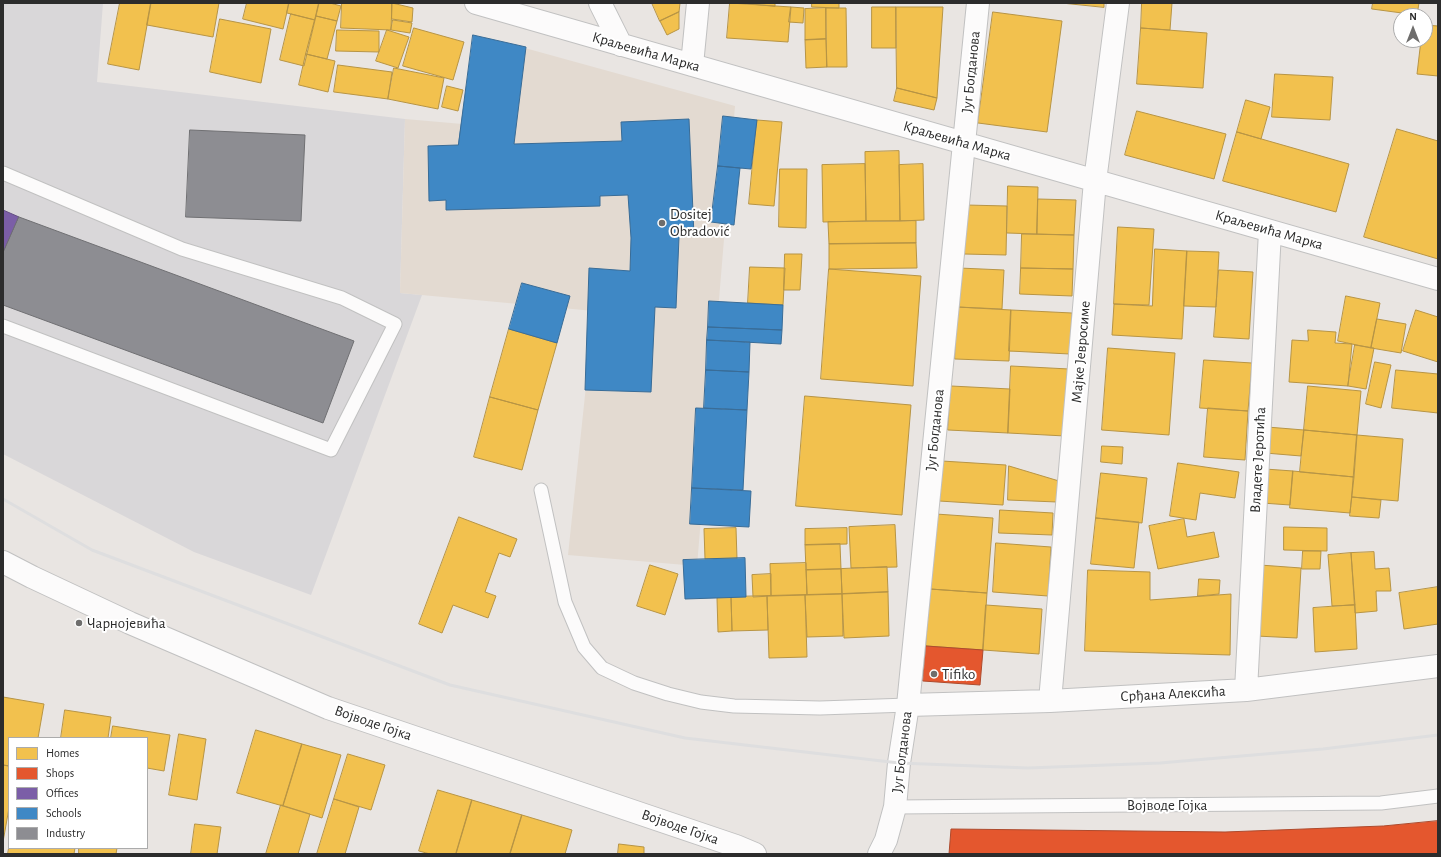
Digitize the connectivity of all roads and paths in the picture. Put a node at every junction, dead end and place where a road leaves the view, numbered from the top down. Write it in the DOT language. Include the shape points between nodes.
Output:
graph roads {
  1 [pos="476,3"];
  2 [pos="600,3"];
  3 [pos="698,3"];
  4 [pos="978,3"];
  5 [pos="1118,3"];
  6 [pos="621,45"];
  7 [pos="692,65"];
  8 [pos="964,142"];
  9 [pos="3,173"];
  10 [pos="1095,181"];
  11 [pos="1270,231"];
  12 [pos="1438,279"];
  13 [pos="3,326"];
  14 [pos="541,490"];
  15 [pos="3,562"];
  16 [pos="1438,666"];
  17 [pos="1246,690"];
  18 [pos="1050,701"];
  19 [pos="908,705"];
  20 [pos="1438,796"];
  21 [pos="895,807"];
  22 [pos="755,854"];
  23 [pos="879,854"];
  1 -- 6 [label="street, Краљевића Марка"];
  2 -- 6 [label="street"];
  3 -- 7 [label="street"];
  4 -- 8 [label="street, Југ Богданова"];
  5 -- 10 [label="street, Мајке Јевросиме"];
  6 -- 7 [label="street, Краљевића Марка"];
  7 -- 8 [label="street, Краљевића Марка"];
  8 -- 10 [label="street, Краљевића Марка"];
  8 -- 19 [label="street, Југ Богданова"];
  9 -- 13 [label="lane" via="182,249 342,298 395,324 331,450"];
  10 -- 11 [label="street, Краљевића Марка"];
  10 -- 18 [label="street, Мајке Јевросиме"];
  11 -- 12 [label="street, Краљевића Марка"];
  11 -- 17 [label="street, Владете Јеротића"];
  14 -- 19 [label="lane" via="565,602 584,647 602,668 634,683 700,702 734,706 820,708"];
  15 -- 22 [label="street, Војводе Гојка" via="130,623 328,708"];
  16 -- 17 [label="street, Срђана Алексића"];
  17 -- 18 [label="street, Срђана Алексића"];
  18 -- 19 [label="street, Срђана Алексића"];
  19 -- 21 [label="street, Југ Богданова"];
  20 -- 21 [label="lane, Војводе Гојка" via="1381,803"];
  21 -- 23 [label="street, Југ Богданова" via="886,840"];
}
